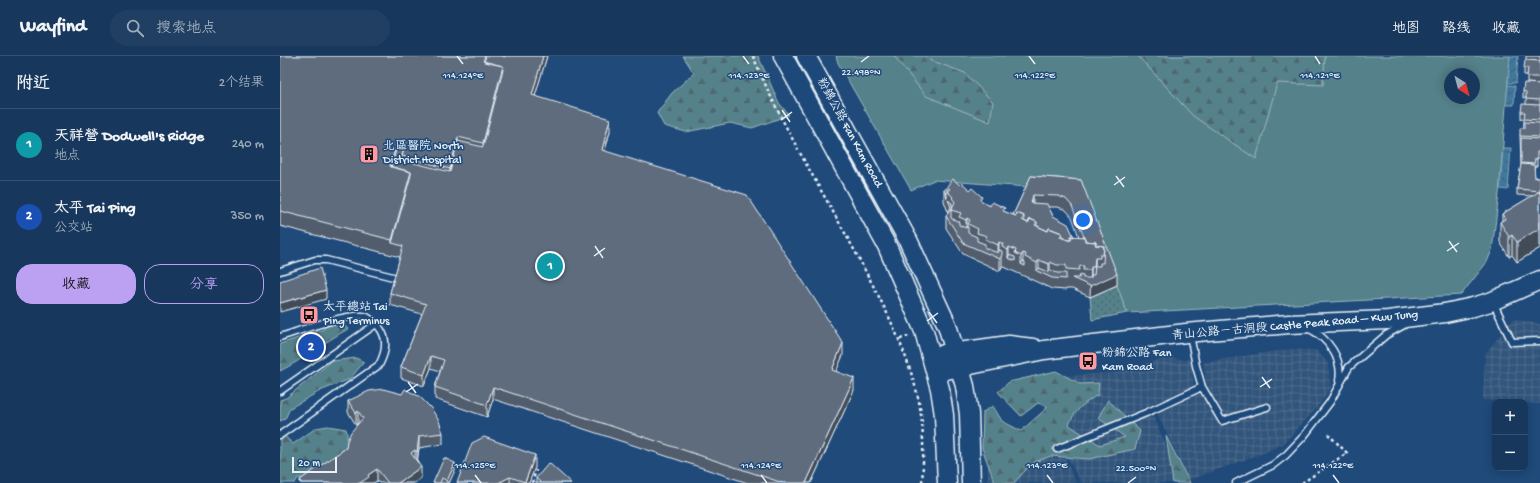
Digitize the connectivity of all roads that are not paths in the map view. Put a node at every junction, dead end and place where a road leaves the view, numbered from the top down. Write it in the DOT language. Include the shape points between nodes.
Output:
graph roads {
  1 [pos="783,56"];
  2 [pos="806,56"];
  3 [pos="890,223"];
  4 [pos="280,272"];
  5 [pos="1540,280"];
  6 [pos="409,281"];
  7 [pos="904,286"];
  8 [pos="1492,300"];
  9 [pos="1421,316"];
  10 [pos="376,324"];
  11 [pos="1300,324"];
  12 [pos="1190,333"];
  13 [pos="280,337"];
  14 [pos="1540,341"];
  15 [pos="958,359"];
  16 [pos="933,364"];
  17 [pos="1338,386"];
  18 [pos="1202,387"];
  19 [pos="280,391"];
  20 [pos="1267,407"];
  21 [pos="280,435"];
  22 [pos="1058,449"];
  23 [pos="947,483"];
  24 [pos="971,483"];
  25 [pos="1236,483"];
  1 -- 7 [label="main road, 粉錦公路 Fan Kam Road" via="887,246"];
  2 -- 3 [label="main road, 粉錦公路 Fan Kam Road"];
  3 -- 7 [label="lane" via="885,231 905,274"];
  3 -- 15 [label="main road, 粉錦公路 Fan Kam Road" via="926,276"];
  4 -- 6 [label="lane" via="315,260 326,260"];
  5 -- 8 [label="main road, 青山公路－古洞段 Castle Peak Road – Kwu Tung"];
  7 -- 16 [label="main road, 粉錦公路 Fan Kam Road" via="924,331"];
  8 -- 9 [label="main road, 青山公路－古洞段 Castle Peak Road – Kwu Tung" via="1473,307"];
  8 -- 14 [label="lane" via="1512,342"];
  9 -- 11 [label="main road, 青山公路－古洞段 Castle Peak Road – Kwu Tung"];
  9 -- 17 [label="lane" via="1386,335 1368,350 1349,367"];
  10 -- 13 [label="lane" via="367,317 349,316"];
  10 -- 19 [label="lane"];
  10 -- 21 [label="lane" via="384,335 386,348 379,365"];
  11 -- 12 [label="main road, 青山公路－古洞段 Castle Peak Road – Kwu Tung"];
  11 -- 17 [label="lane" via="1318,334 1331,347 1341,370"];
  12 -- 15 [label="main road, 青山公路－古洞段 Castle Peak Road – Kwu Tung" via="1044,350 1003,359"];
  12 -- 18 [label="lane"];
  15 -- 16 [label="main road, 青山公路－古洞段 Castle Peak Road – Kwu Tung"];
  15 -- 24 [label="main road, 粉錦公路 Fan Kam Road" via="969,414"];
  16 -- 23 [label="main road, 粉錦公路 Fan Kam Road" via="944,415"];
  17 -- 25 [label="lane" via="1330,402 1286,455 1273,465"];
  18 -- 20 [label="lane" via="1222,421"];
  18 -- 22 [label="lane"];
}
